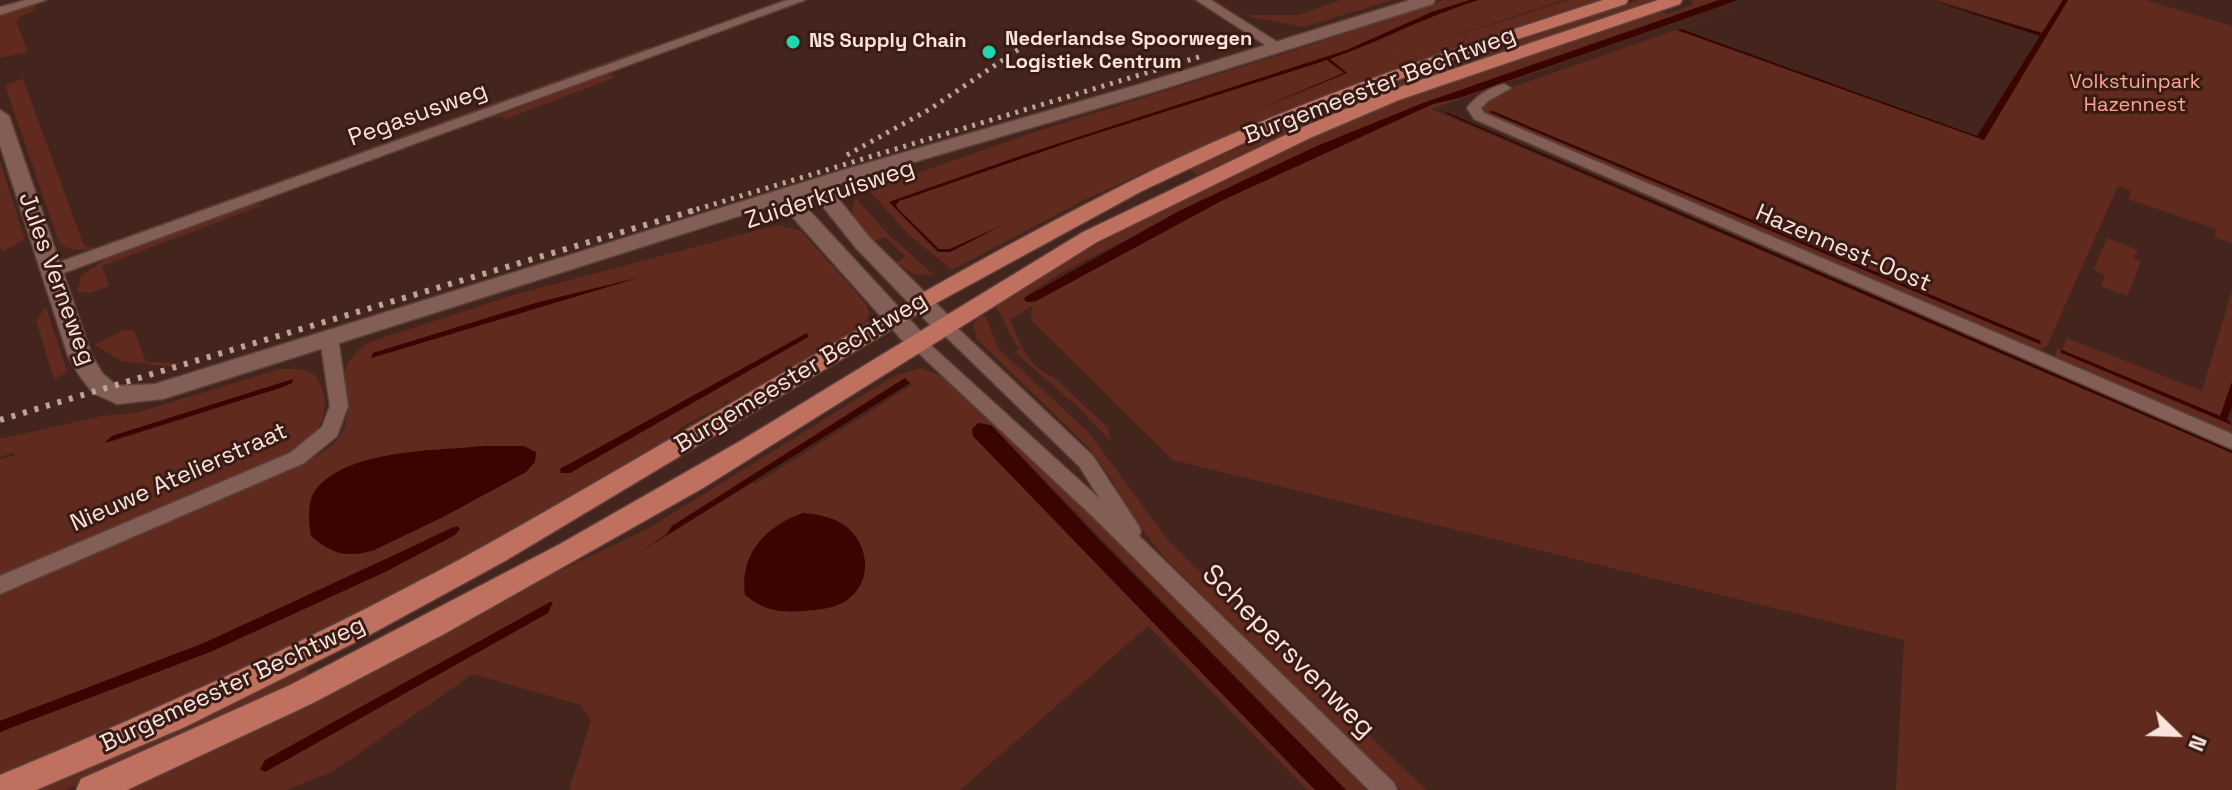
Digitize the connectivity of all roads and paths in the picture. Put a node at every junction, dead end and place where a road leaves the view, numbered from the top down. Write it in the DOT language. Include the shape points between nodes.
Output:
graph roads {
  1 [pos="40,0"];
  2 [pos="799,0"];
  3 [pos="1202,0"];
  4 [pos="1427,0"];
  5 [pos="1620,0"];
  6 [pos="1674,0"];
  7 [pos="0,11"];
  8 [pos="1278,47"];
  9 [pos="1504,88"];
  10 [pos="0,116"];
  11 [pos="821,192"];
  12 [pos="790,202"];
  13 [pos="52,271"];
  14 [pos="921,302"];
  15 [pos="894,318"];
  16 [pos="944,325"];
  17 [pos="329,338"];
  18 [pos="918,343"];
  19 [pos="105,391"];
  20 [pos="2232,442"];
  21 [pos="1148,556"];
  22 [pos="0,585"];
  23 [pos="0,790"];
  24 [pos="92,790"];
  25 [pos="1385,790"];
  1 -- 7 [label="street"];
  2 -- 13 [label="street, Pegasusweg"];
  3 -- 8 [label="street"];
  4 -- 8 [label="street, Zuiderkruisweg"];
  5 -- 14 [label="main road, Burgemeester Bechtweg" via="1420,65 1273,122 1135,187"];
  6 -- 16 [label="main road, Burgemeester Bechtweg" via="1392,96 1303,134 1090,237"];
  8 -- 11 [label="street, Zuiderkruisweg"];
  9 -- 20 [label="street, Hazennest-Oost" via="1474,108 1479,116"];
  10 -- 13 [label="street, Jules Verneweg"];
  11 -- 12 [label="street, Zuiderkruisweg"];
  11 -- 14 [label="street"];
  12 -- 15 [label="street"];
  12 -- 17 [label="street, Zuiderkruisweg" via="634,253 505,284"];
  13 -- 19 [label="street, Jules Verneweg" via="80,356"];
  14 -- 15 [label="main road, Burgemeester Bechtweg"];
  14 -- 16 [label="street"];
  15 -- 18 [label="street"];
  15 -- 23 [label="main road, Burgemeester Bechtweg" via="495,553 354,629 174,717"];
  16 -- 18 [label="main road, Burgemeester Bechtweg"];
  16 -- 21 [label="street, Schepersvenweg" via="1086,461"];
  17 -- 19 [label="street, Zuiderkruisweg" via="155,393 127,396"];
  17 -- 22 [label="street, Nieuwe Atelierstraat" via="339,406 330,431 297,458"];
  18 -- 21 [label="street, Schepersvenweg"];
  18 -- 24 [label="main road, Burgemeester Bechtweg" via="638,513 417,634"];
  21 -- 25 [label="street, Schepersvenweg"];
}
